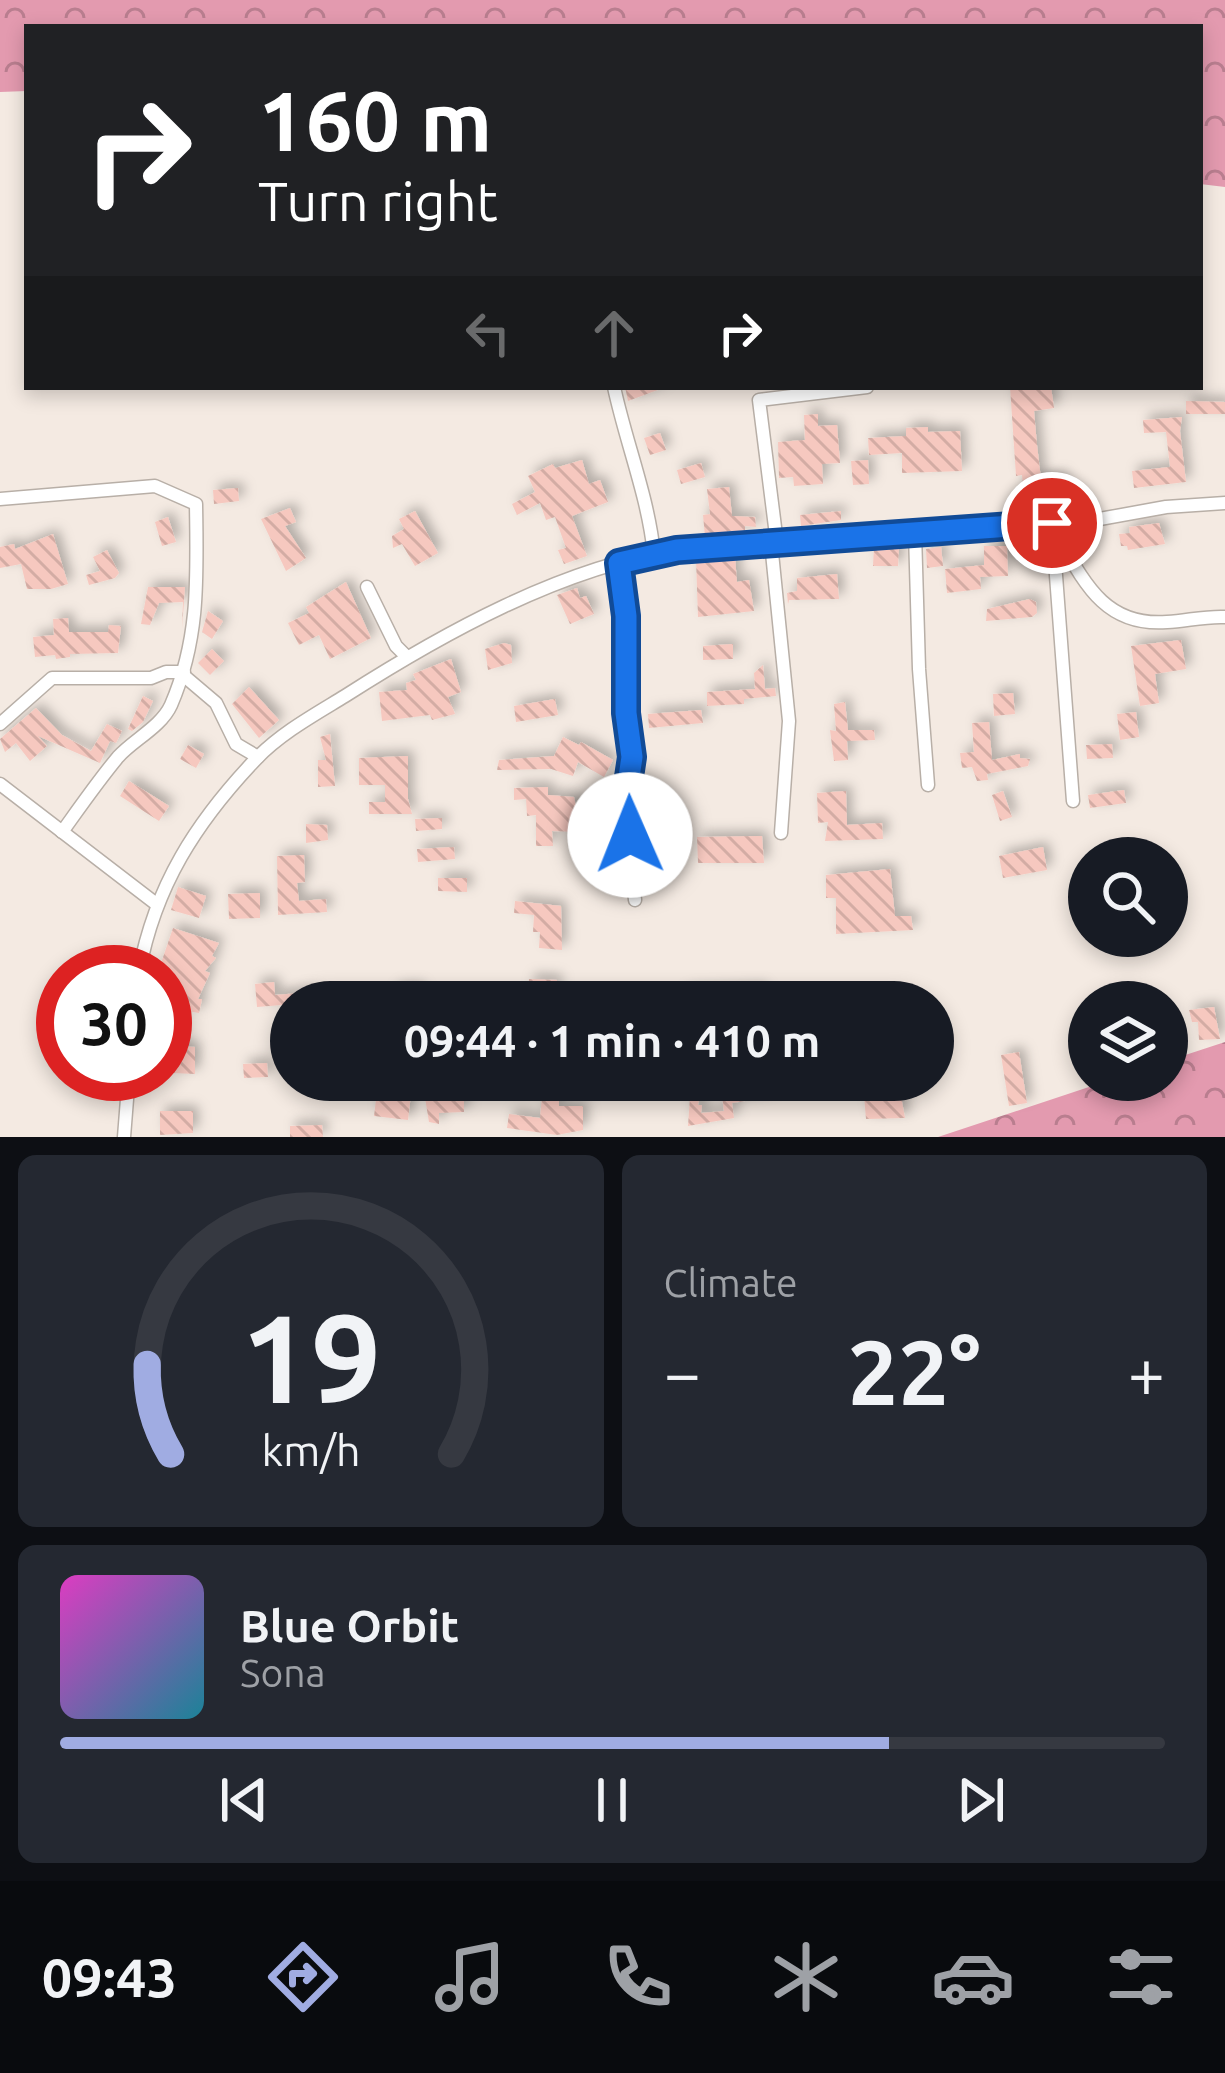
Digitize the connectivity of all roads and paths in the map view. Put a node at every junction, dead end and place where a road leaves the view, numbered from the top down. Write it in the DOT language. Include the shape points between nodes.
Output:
graph roads {
  1 [pos="615,390"];
  2 [pos="811,390"];
  3 [pos="756,393"];
  4 [pos="0,499"];
  5 [pos="1225,503"];
  6 [pos="1054,528"];
  7 [pos="915,533"];
  8 [pos="774,543"];
  9 [pos="654,554"];
  10 [pos="619,563"];
  11 [pos="367,587"];
  12 [pos="1225,617"];
  13 [pos="407,657"];
  14 [pos="183,673"];
  15 [pos="0,724"];
  16 [pos="258,757"];
  17 [pos="0,784"];
  18 [pos="928,785"];
  19 [pos="1072,801"];
  20 [pos="62,832"];
  21 [pos="781,833"];
  22 [pos="635,900"];
  23 [pos="155,903"];
  24 [pos="145,945"];
  25 [pos="127,1101"];
  26 [pos="124,1137"];
  1 -- 9 [label="street"];
  2 -- 3 [label="street"];
  3 -- 8 [label="street"];
  4 -- 14 [label="street" via="155,486 196,504 199,586"];
  5 -- 6 [label="street"];
  6 -- 7 [label="street"];
  6 -- 12 [label="street" via="1088,586 1125,619"];
  6 -- 19 [label="street"];
  7 -- 8 [label="street"];
  7 -- 18 [label="street"];
  8 -- 9 [label="street"];
  8 -- 21 [label="street" via="789,721"];
  9 -- 10 [label="street"];
  10 -- 13 [label="street" via="520,600"];
  10 -- 22 [label="street"];
  11 -- 13 [label="street"];
  13 -- 16 [label="street"];
  14 -- 15 [label="street" via="52,678"];
  14 -- 16 [label="street" via="216,703 236,744"];
  14 -- 20 [label="street" via="165,714 121,754"];
  16 -- 23 [label="street" via="201,825"];
  17 -- 20 [label="street"];
  20 -- 23 [label="street"];
  23 -- 24 [label="street"];
  25 -- 26 [label="street"];
}
